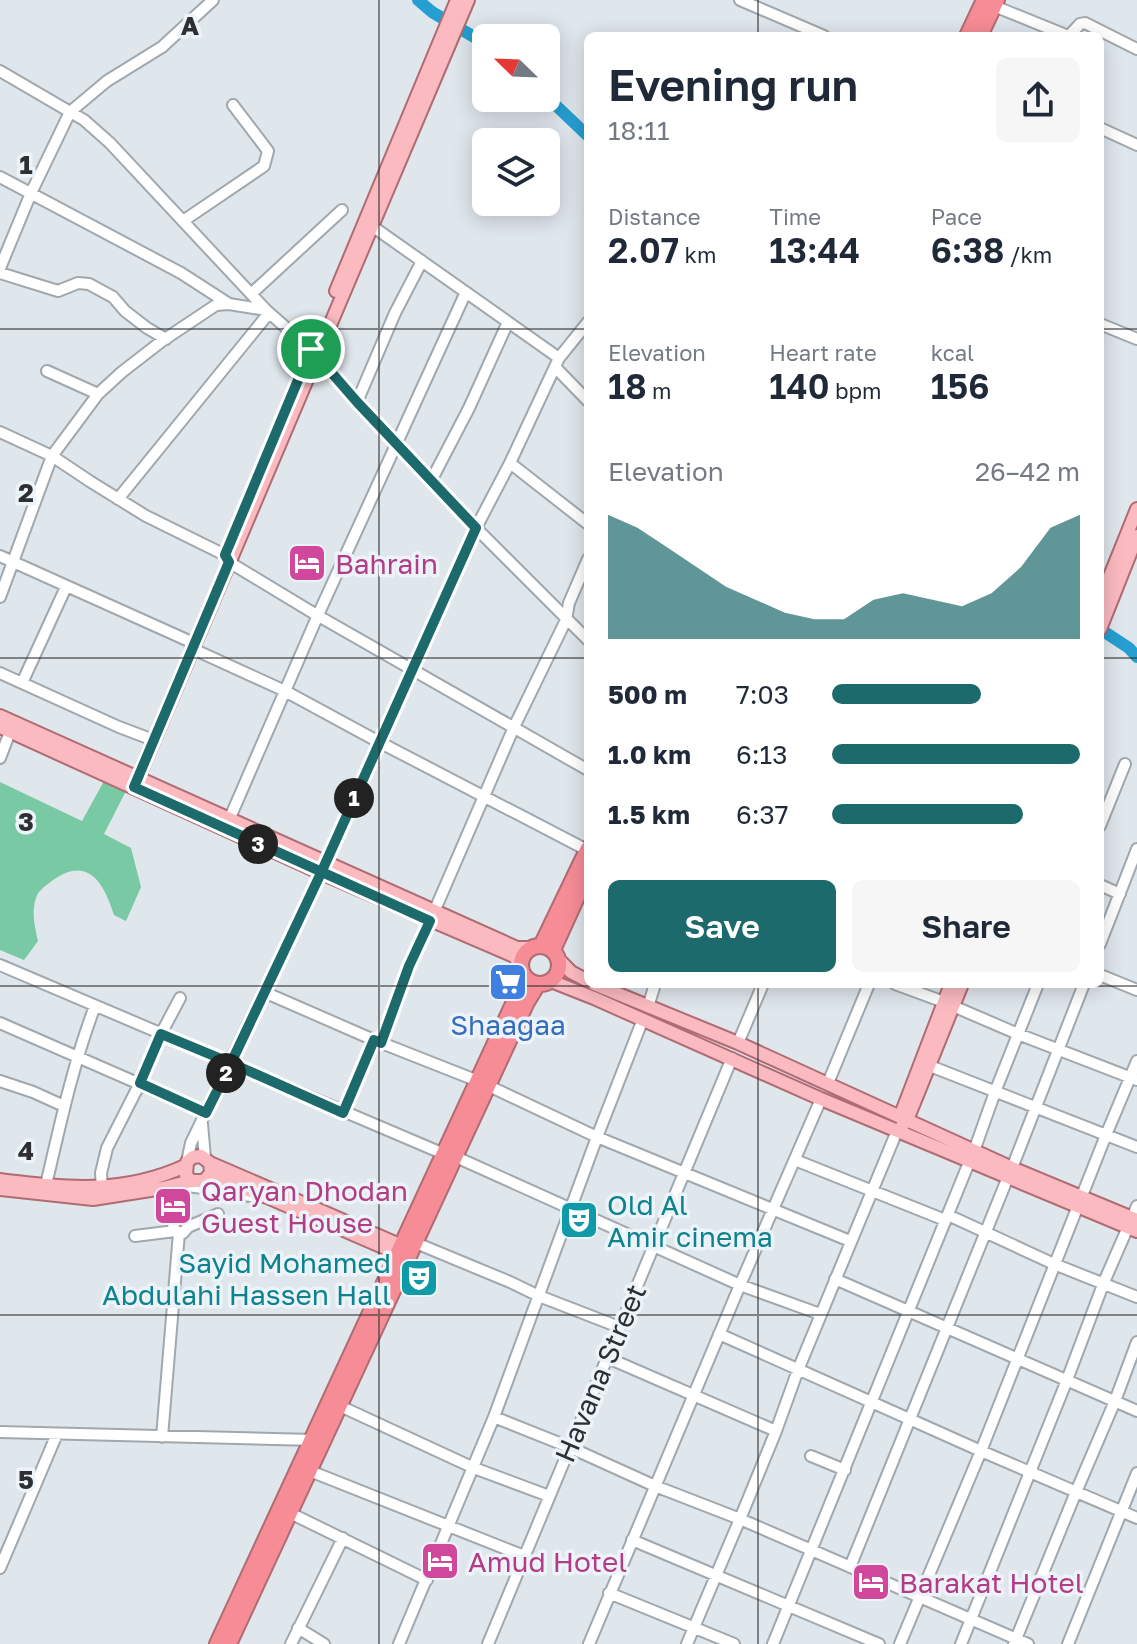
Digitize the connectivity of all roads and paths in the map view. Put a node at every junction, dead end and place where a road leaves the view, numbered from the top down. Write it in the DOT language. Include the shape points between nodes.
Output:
graph roads {
  1 [pos="213,0"];
  2 [pos="740,0"];
  3 [pos="464,1"];
  4 [pos="992,2"];
  5 [pos="815,32"];
  6 [pos="970,32"];
  7 [pos="981,32"];
  8 [pos="1059,32"];
  9 [pos="1072,32"];
  10 [pos="1103,32"];
  11 [pos="1104,32"];
  12 [pos="1137,49"];
  13 [pos="433,70"];
  14 [pos="0,71"];
  15 [pos="233,105"];
  16 [pos="70,112"];
  17 [pos="1104,130"];
  18 [pos="1137,145"];
  19 [pos="0,177"];
  20 [pos="31,193"];
  21 [pos="342,210"];
  22 [pos="183,221"];
  23 [pos="372,226"];
  24 [pos="422,261"];
  25 [pos="0,270"];
  26 [pos="466,292"];
  27 [pos="251,294"];
  28 [pos="229,304"];
  29 [pos="268,312"];
  30 [pos="508,322"];
  31 [pos="1104,326"];
  32 [pos="584,327"];
  33 [pos="166,339"];
  34 [pos="1137,339"];
  35 [pos="314,352"];
  36 [pos="557,363"];
  37 [pos="47,371"];
  38 [pos="98,394"];
  39 [pos="584,396"];
  40 [pos="357,402"];
  41 [pos="0,432"];
  42 [pos="397,444"];
  43 [pos="52,456"];
  44 [pos="510,463"];
  45 [pos="431,481"];
  46 [pos="118,499"];
  47 [pos="1137,509"];
  48 [pos="584,521"];
  49 [pos="476,528"];
  50 [pos="1137,536"];
  51 [pos="0,556"];
  52 [pos="227,559"];
  53 [pos="12,563"];
  54 [pos="584,568"];
  55 [pos="66,587"];
  56 [pos="0,597"];
  57 [pos="1104,600"];
  58 [pos="318,615"];
  59 [pos="566,620"];
  60 [pos="584,636"];
  61 [pos="191,645"];
  62 [pos="412,670"];
  63 [pos="0,673"];
  64 [pos="22,683"];
  65 [pos="285,691"];
  66 [pos="0,716"];
  67 [pos="514,727"];
  68 [pos="5,729"];
  69 [pos="148,738"];
  70 [pos="379,742"];
  71 [pos="0,758"];
  72 [pos="1125,764"];
  73 [pos="584,768"];
  74 [pos="133,781"];
  75 [pos="485,797"];
  76 [pos="1104,816"];
  77 [pos="229,820"];
  78 [pos="584,847"];
  79 [pos="1137,849"];
  80 [pos="584,859"];
  81 [pos="324,868"];
  82 [pos="584,880"];
  83 [pos="1104,887"];
  84 [pos="1120,894"];
  85 [pos="432,917"];
  86 [pos="1104,934"];
  87 [pos="546,951"];
  88 [pos="0,965"];
  89 [pos="534,977"];
  90 [pos="1104,977"];
  91 [pos="584,979"];
  92 [pos="601,988"];
  93 [pos="654,988"];
  94 [pos="761,988"];
  95 [pos="867,988"];
  96 [pos="906,988"];
  97 [pos="951,988"];
  98 [pos="959,988"];
  99 [pos="1036,988"];
  100 [pos="1082,988"];
  101 [pos="1137,990"];
  102 [pos="264,992"];
  103 [pos="180,998"];
  104 [pos="949,1004"];
  105 [pos="95,1006"];
  106 [pos="646,1013"];
  107 [pos="0,1023"];
  108 [pos="161,1034"];
  109 [pos="1018,1034"];
  110 [pos="377,1042"];
  111 [pos="738,1043"];
  112 [pos="1058,1050"];
  113 [pos="77,1056"];
  114 [pos="732,1058"];
  115 [pos="1137,1061"];
  116 [pos="231,1063"];
  117 [pos="930,1066"];
  118 [pos="1134,1079"];
  119 [pos="0,1081"];
  120 [pos="140,1083"];
  121 [pos="828,1083"];
  122 [pos="484,1084"];
  123 [pos="995,1092"];
  124 [pos="821,1099"];
  125 [pos="64,1106"];
  126 [pos="1035,1109"];
  127 [pos="343,1113"];
  128 [pos="204,1118"];
  129 [pos="904,1118"];
  130 [pos="897,1131"];
  131 [pos="1106,1135"];
  132 [pos="597,1137"];
  133 [pos="1137,1147"];
  134 [pos="972,1155"];
  135 [pos="450,1156"];
  136 [pos="795,1160"];
  137 [pos="186,1164"];
  138 [pos="208,1165"];
  139 [pos="685,1171"];
  140 [pos="1010,1172"];
  141 [pos="0,1180"];
  142 [pos="191,1181"];
  143 [pos="46,1185"];
  144 [pos="172,1186"];
  145 [pos="102,1188"];
  146 [pos="0,1189"];
  147 [pos="871,1190"];
  148 [pos="267,1197"];
  149 [pos="1080,1201"];
  150 [pos="183,1202"];
  151 [pos="774,1209"];
  152 [pos="571,1210"];
  153 [pos="218,1214"];
  154 [pos="946,1218"];
  155 [pos="1134,1220"];
  156 [pos="181,1231"];
  157 [pos="986,1233"];
  158 [pos="135,1236"];
  159 [pos="850,1241"];
  160 [pos="654,1245"];
  161 [pos="407,1250"];
  162 [pos="1054,1264"];
  163 [pos="835,1279"];
  164 [pos="1104,1282"];
  165 [pos="740,1285"];
  166 [pos="539,1296"];
  167 [pos="1137,1297"];
  168 [pos="909,1311"];
  169 [pos="820,1314"];
  170 [pos="619,1327"];
  171 [pos="947,1327"];
  172 [pos="719,1334"];
  173 [pos="1137,1342"];
  174 [pos="608,1358"];
  175 [pos="1017,1358"];
  176 [pos="798,1370"];
  177 [pos="1067,1380"];
  178 [pos="694,1395"];
  179 [pos="1115,1401"];
  180 [pos="873,1402"];
  181 [pos="340,1406"];
  182 [pos="1137,1411"];
  183 [pos="494,1417"];
  184 [pos="910,1419"];
  185 [pos="776,1431"];
  186 [pos="0,1432"];
  187 [pos="57,1434"];
  188 [pos="162,1437"];
  189 [pos="318,1440"];
  190 [pos="569,1447"];
  191 [pos="981,1451"];
  192 [pos="811,1456"];
  193 [pos="474,1468"];
  194 [pos="845,1470"];
  195 [pos="310,1471"];
  196 [pos="1029,1472"];
  197 [pos="1137,1473"];
  198 [pos="655,1486"];
  199 [pos="1076,1492"];
  200 [pos="549,1496"];
  201 [pos="1120,1511"];
  202 [pos="290,1513"];
  203 [pos="1137,1518"];
  204 [pos="740,1519"];
  205 [pos="449,1527"];
  206 [pos="343,1538"];
  207 [pos="632,1540"];
  208 [pos="812,1550"];
  209 [pos="524,1556"];
  210 [pos="850,1567"];
  211 [pos="0,1568"];
  212 [pos="716,1575"];
  213 [pos="427,1580"];
  214 [pos="609,1593"];
  215 [pos="918,1597"];
  216 [pos="790,1606"];
  217 [pos="971,1620"];
  218 [pos="693,1627"];
  219 [pos="298,1628"];
  220 [pos="1015,1642"];
  221 [pos="217,1644"];
  222 [pos="229,1644"];
  223 [pos="291,1644"];
  224 [pos="324,1644"];
  225 [pos="399,1644"];
  226 [pos="488,1644"];
  227 [pos="589,1644"];
  228 [pos="687,1644"];
  229 [pos="734,1644"];
  230 [pos="773,1644"];
  231 [pos="879,1644"];
  232 [pos="900,1644"];
  233 [pos="961,1644"];
  234 [pos="1028,1644"];
  235 [pos="1068,1644"];
  1 -- 16 [label="street" via="162,47"];
  2 -- 5 [label="street"];
  3 -- 13 [label="main road"];
  4 -- 6 [label="highway"];
  4 -- 7 [label="highway"];
  4 -- 8 [label="street"];
  9 -- 10 [label="street" via="1085,23"];
  11 -- 12 [label="street"];
  13 -- 23 [label="main road"];
  13 -- 35 [label="main road"];
  14 -- 16 [label="street"];
  15 -- 22 [label="street" via="268,151 264,166"];
  16 -- 20 [label="street"];
  16 -- 22 [label="street" via="110,143"];
  17 -- 18 [label="street"];
  19 -- 20 [label="street"];
  20 -- 25 [label="street"];
  20 -- 28 [label="street"];
  21 -- 27 [label="street"];
  22 -- 27 [label="street"];
  23 -- 24 [label="street"];
  23 -- 35 [label="main road"];
  24 -- 26 [label="street"];
  24 -- 40 [label="street"];
  25 -- 33 [label="street" via="58,291 89,284"];
  26 -- 30 [label="street"];
  26 -- 42 [label="street"];
  27 -- 29 [label="street"];
  28 -- 29 [label="street"];
  28 -- 33 [label="street" via="216,305"];
  29 -- 35 [label="street"];
  29 -- 46 [label="street"];
  30 -- 36 [label="street"];
  30 -- 45 [label="street"];
  31 -- 34 [label="street"];
  32 -- 36 [label="street"];
  33 -- 38 [label="street"];
  35 -- 40 [label="street"];
  35 -- 52 [label="main road"];
  36 -- 39 [label="street"];
  36 -- 44 [label="street"];
  37 -- 38 [label="street"];
  38 -- 43 [label="street"];
  40 -- 42 [label="street"];
  41 -- 43 [label="street"];
  42 -- 45 [label="street"];
  42 -- 58 [label="street"];
  43 -- 46 [label="street"];
  43 -- 53 [label="street"];
  44 -- 48 [label="street"];
  44 -- 49 [label="street"];
  45 -- 49 [label="street"];
  46 -- 52 [label="street"];
  47 -- 57 [label="main road"];
  49 -- 59 [label="street"];
  49 -- 62 [label="street"];
  50 -- 57 [label="main road"];
  51 -- 53 [label="street"];
  52 -- 58 [label="street"];
  52 -- 61 [label="main road"];
  53 -- 55 [label="street"];
  53 -- 56 [label="street"];
  54 -- 59 [label="street"];
  55 -- 61 [label="street"];
  55 -- 64 [label="street"];
  58 -- 62 [label="street"];
  58 -- 65 [label="street"];
  59 -- 60 [label="street"];
  59 -- 67 [label="street"];
  61 -- 65 [label="street"];
  61 -- 69 [label="main road"];
  61 -- 74 [label="main road"];
  62 -- 67 [label="street"];
  62 -- 70 [label="street"];
  63 -- 64 [label="street"];
  64 -- 69 [label="street"];
  65 -- 70 [label="street"];
  65 -- 77 [label="street"];
  66 -- 74 [label="main road"];
  67 -- 73 [label="street"];
  67 -- 75 [label="street"];
  68 -- 71 [label="street"];
  68 -- 74 [label="main road"];
  69 -- 74 [label="main road"];
  70 -- 75 [label="street"];
  70 -- 81 [label="street"];
  72 -- 76 [label="street"];
  74 -- 77 [label="main road"];
  74 -- 81 [label="main road"];
  75 -- 78 [label="street"];
  75 -- 85 [label="street"];
  77 -- 81 [label="main road"];
  79 -- 84 [label="street"];
  80 -- 87 [label="highway"];
  81 -- 85 [label="main road"];
  81 -- 102 [label="street"];
  82 -- 87 [label="highway"];
  83 -- 84 [label="street"];
  84 -- 86 [label="street"];
  85 -- 87 [label="main road" via="517,948"];
  85 -- 89 [label="main road" via="514,956"];
  85 -- 110 [label="street"];
  87 -- 89 [label="highway" via="525,953"];
  87 -- 89 [label="highway" via="559,970"];
  87 -- 91 [label="main road"];
  88 -- 105 [label="street"];
  89 -- 106 [label="main road"];
  89 -- 122 [label="highway"];
  90 -- 101 [label="street"];
  92 -- 106 [label="main road"];
  93 -- 106 [label="street"];
  94 -- 111 [label="street"];
  95 -- 121 [label="street"];
  96 -- 104 [label="street"];
  97 -- 104 [label="main road"];
  98 -- 104 [label="main road"];
  99 -- 109 [label="street"];
  100 -- 112 [label="street"];
  102 -- 110 [label="street"];
  102 -- 116 [label="street"];
  103 -- 108 [label="street"];
  104 -- 109 [label="street"];
  104 -- 117 [label="main road"];
  104 -- 129 [label="main road"];
  105 -- 108 [label="street"];
  105 -- 113 [label="street"];
  106 -- 111 [label="main road"];
  106 -- 114 [label="main road"];
  106 -- 132 [label="street"];
  107 -- 113 [label="street"];
  108 -- 116 [label="street"];
  108 -- 120 [label="street"];
  109 -- 112 [label="street"];
  109 -- 123 [label="street"];
  110 -- 122 [label="street"];
  110 -- 127 [label="street"];
  111 -- 121 [label="main road"];
  112 -- 118 [label="street"];
  112 -- 126 [label="street"];
  113 -- 120 [label="street"];
  113 -- 125 [label="street"];
  114 -- 124 [label="main road"];
  114 -- 139 [label="street, Havana Street"];
  115 -- 118 [label="street"];
  116 -- 127 [label="street"];
  116 -- 128 [label="street"];
  117 -- 123 [label="street"];
  117 -- 129 [label="main road"];
  118 -- 131 [label="street"];
  119 -- 125 [label="street"];
  120 -- 128 [label="street"];
  120 -- 145 [label="street" via="107,1148"];
  121 -- 129 [label="main road"];
  122 -- 132 [label="street"];
  122 -- 135 [label="highway"];
  123 -- 126 [label="street"];
  123 -- 134 [label="street"];
  124 -- 130 [label="main road"];
  124 -- 136 [label="street"];
  125 -- 143 [label="street"];
  126 -- 131 [label="street"];
  126 -- 140 [label="street"];
  127 -- 135 [label="street"];
  128 -- 137 [label="street"];
  128 -- 138 [label="street"];
  129 -- 130 [label="main road"];
  129 -- 134 [label="main road"];
  130 -- 134 [label="main road"];
  130 -- 147 [label="street"];
  131 -- 133 [label="street"];
  131 -- 149 [label="street"];
  132 -- 139 [label="street"];
  132 -- 152 [label="street"];
  134 -- 140 [label="main road"];
  134 -- 154 [label="street"];
  135 -- 152 [label="street"];
  135 -- 161 [label="highway"];
  136 -- 147 [label="street"];
  136 -- 151 [label="street"];
  137 -- 138 [label="main road" via="193,1157"];
  137 -- 142 [label="main road"];
  137 -- 145 [label="main road" via="156,1178"];
  138 -- 142 [label="main road" via="204,1181"];
  138 -- 148 [label="main road"];
  138 -- 161 [label="main road"];
  139 -- 151 [label="street"];
  139 -- 160 [label="street, Havana Street"];
  140 -- 149 [label="main road"];
  140 -- 157 [label="street"];
  141 -- 143 [label="main road"];
  142 -- 144 [label="main road"];
  143 -- 145 [label="main road"];
  144 -- 146 [label="main road" via="93,1199"];
  144 -- 148 [label="street"];
  147 -- 154 [label="street"];
  147 -- 159 [label="street"];
  148 -- 161 [label="main road"];
  149 -- 155 [label="main road"];
  149 -- 162 [label="street"];
  150 -- 156 [label="street" via="181,1217 186,1219"];
  151 -- 159 [label="street"];
  151 -- 165 [label="street"];
  152 -- 160 [label="street"];
  152 -- 166 [label="street"];
  153 -- 156 [label="street"];
  154 -- 157 [label="street"];
  154 -- 168 [label="street"];
  155 -- 164 [label="street"];
  156 -- 158 [label="street"];
  156 -- 188 [label="street"];
  157 -- 162 [label="street"];
  157 -- 171 [label="street"];
  159 -- 163 [label="street"];
  160 -- 165 [label="street"];
  160 -- 170 [label="street, Havana Street"];
  161 -- 166 [label="street" via="497,1276"];
  161 -- 181 [label="highway"];
  161 -- 189 [label="highway"];
  162 -- 164 [label="street"];
  162 -- 175 [label="street"];
  163 -- 168 [label="street"];
  163 -- 169 [label="street"];
  164 -- 167 [label="street"];
  164 -- 177 [label="street"];
  165 -- 169 [label="street"];
  165 -- 172 [label="street"];
  166 -- 170 [label="street"];
  166 -- 183 [label="street"];
  168 -- 171 [label="street"];
  168 -- 180 [label="street"];
  169 -- 176 [label="street"];
  170 -- 174 [label="street, Havana Street"];
  171 -- 175 [label="street"];
  171 -- 184 [label="street"];
  172 -- 176 [label="street"];
  172 -- 178 [label="street"];
  173 -- 179 [label="street"];
  174 -- 178 [label="street"];
  174 -- 190 [label="street, Havana Street"];
  175 -- 177 [label="street"];
  175 -- 191 [label="street"];
  176 -- 180 [label="street"];
  176 -- 185 [label="street"];
  177 -- 179 [label="street"];
  177 -- 196 [label="street"];
  178 -- 185 [label="street"];
  178 -- 198 [label="street"];
  179 -- 182 [label="street"];
  179 -- 199 [label="street"];
  180 -- 184 [label="street"];
  180 -- 194 [label="street"];
  181 -- 189 [label="highway"];
  181 -- 193 [label="street"];
  183 -- 190 [label="street"];
  183 -- 193 [label="street"];
  184 -- 191 [label="street"];
  184 -- 210 [label="street"];
  185 -- 204 [label="street"];
  186 -- 187 [label="street"];
  187 -- 188 [label="street"];
  187 -- 211 [label="street"];
  188 -- 189 [label="street"];
  189 -- 195 [label="highway"];
  189 -- 221 [label="highway"];
  190 -- 198 [label="street"];
  190 -- 200 [label="street, Havana Street"];
  191 -- 196 [label="street"];
  191 -- 215 [label="street"];
  192 -- 194 [label="street"];
  193 -- 200 [label="street"];
  193 -- 205 [label="street"];
  194 -- 208 [label="street"];
  195 -- 202 [label="highway"];
  195 -- 205 [label="street"];
  196 -- 199 [label="street"];
  196 -- 217 [label="street"];
  197 -- 201 [label="street"];
  198 -- 204 [label="street"];
  198 -- 207 [label="street"];
  199 -- 201 [label="street"];
  199 -- 220 [label="street"];
  200 -- 209 [label="street, Havana Street"];
  201 -- 203 [label="street"];
  201 -- 235 [label="street"];
  202 -- 206 [label="street"];
  202 -- 222 [label="highway"];
  204 -- 208 [label="street"];
  204 -- 212 [label="street"];
  205 -- 209 [label="street"];
  205 -- 213 [label="street"];
  206 -- 213 [label="street"];
  206 -- 219 [label="street"];
  207 -- 212 [label="street"];
  207 -- 214 [label="street"];
  208 -- 210 [label="street"];
  208 -- 216 [label="street"];
  209 -- 226 [label="street, Havana Street"];
  210 -- 215 [label="street"];
  212 -- 216 [label="street"];
  212 -- 218 [label="street"];
  213 -- 225 [label="street"];
  214 -- 218 [label="street"];
  214 -- 227 [label="street"];
  215 -- 217 [label="street"];
  215 -- 232 [label="street"];
  216 -- 230 [label="street"];
  216 -- 231 [label="street"];
  217 -- 220 [label="street"];
  217 -- 233 [label="street"];
  218 -- 228 [label="street"];
  218 -- 229 [label="street"];
  219 -- 223 [label="street"];
  219 -- 224 [label="street"];
  220 -- 234 [label="street"];
}
